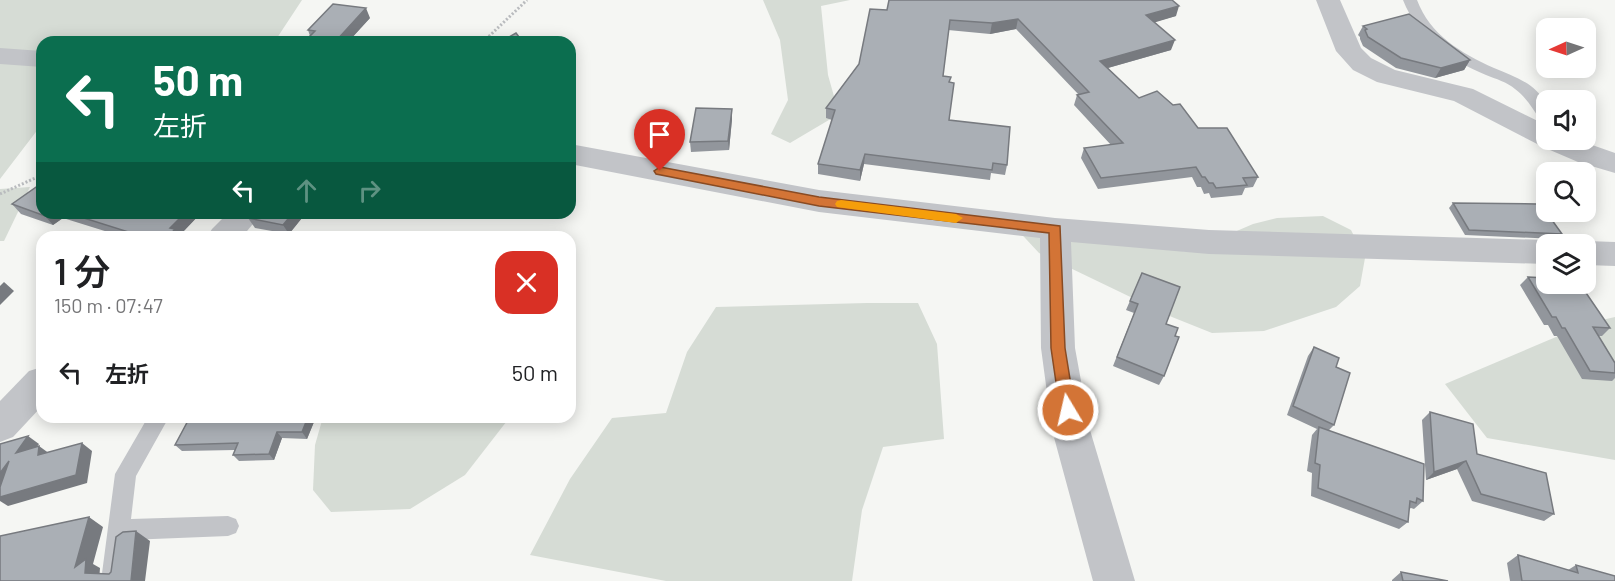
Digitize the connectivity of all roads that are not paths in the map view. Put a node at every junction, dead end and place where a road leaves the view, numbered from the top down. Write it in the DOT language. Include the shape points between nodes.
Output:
graph roads {
  1 [pos="1328,0"];
  2 [pos="1410,0"];
  3 [pos="0,56"];
  4 [pos="36,59"];
  5 [pos="1536,99"];
  6 [pos="1536,131"];
  7 [pos="1581,150"];
  8 [pos="576,155"];
  9 [pos="1615,163"];
  10 [pos="241,219"];
  11 [pos="1055,229"];
  12 [pos="230,231"];
  13 [pos="1536,252"];
  14 [pos="1596,253"];
  15 [pos="1615,254"];
  16 [pos="36,388"];
  17 [pos="156,423"];
  18 [pos="0,426"];
  19 [pos="228,526"];
  20 [pos="119,530"];
  21 [pos="112,581"];
  22 [pos="1114,581"];
  1 -- 6 [label="street" via="1349,51 1362,64 1386,76 1463,95"];
  2 -- 5 [label="lane" via="1423,26 1437,41 1464,60 1519,84"];
  3 -- 4 [label="street"];
  7 -- 9 [label="street"];
  8 -- 11 [label="street" via="819,201"];
  10 -- 12 [label="street"];
  11 -- 13 [label="street" via="1209,242"];
  11 -- 22 [label="street" via="1058,348 1069,418"];
  14 -- 15 [label="street"];
  16 -- 18 [label="street"];
  17 -- 20 [label="lane" via="126,474"];
  19 -- 20 [label="lane"];
  20 -- 21 [label="lane"];
}
